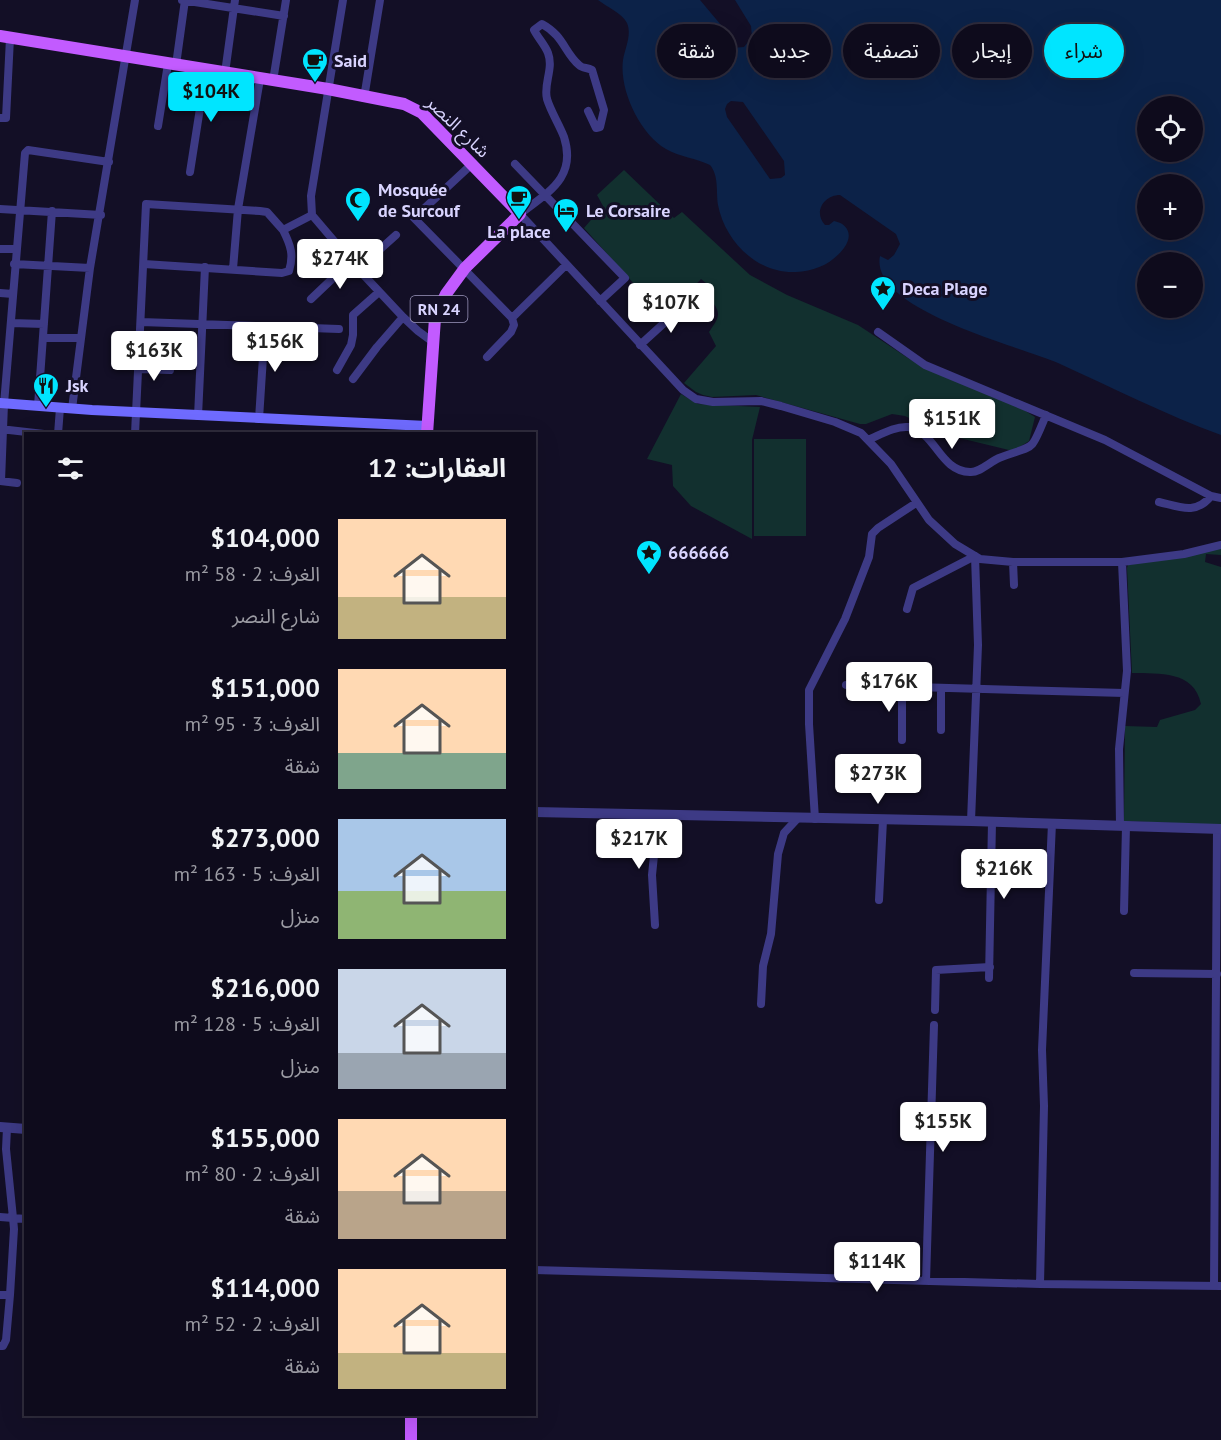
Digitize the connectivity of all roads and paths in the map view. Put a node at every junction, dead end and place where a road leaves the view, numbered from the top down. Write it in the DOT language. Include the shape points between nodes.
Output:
graph roads {
  1 [pos="135,0"];
  2 [pos="184,0"];
  3 [pos="286,0"];
  4 [pos="343,0"];
  5 [pos="380,0"];
  6 [pos="235,4"];
  7 [pos="284,16"];
  8 [pos="5,37"];
  9 [pos="126,57"];
  10 [pos="172,65"];
  11 [pos="206,70"];
  12 [pos="225,73"];
  13 [pos="260,79"];
  14 [pos="273,81"];
  15 [pos="328,89"];
  16 [pos="364,98"];
  17 [pos="588,111"];
  18 [pos="0,118"];
  19 [pos="158,126"];
  20 [pos="110,162"];
  21 [pos="472,164"];
  22 [pos="515,164"];
  23 [pos="190,172"];
  24 [pos="544,195"];
  25 [pos="0,209"];
  26 [pos="238,209"];
  27 [pos="18,210"];
  28 [pos="52,211"];
  29 [pos="520,214"];
  30 [pos="100,215"];
  31 [pos="312,215"];
  32 [pos="283,230"];
  33 [pos="396,235"];
  34 [pos="0,249"];
  35 [pos="15,249"];
  36 [pos="351,261"];
  37 [pos="14,264"];
  38 [pos="144,264"];
  39 [pos="566,265"];
  40 [pos="48,266"];
  41 [pos="205,267"];
  42 [pos="90,268"];
  43 [pos="465,268"];
  44 [pos="233,269"];
  45 [pos="358,269"];
  46 [pos="379,292"];
  47 [pos="0,293"];
  48 [pos="13,294"];
  49 [pos="311,299"];
  50 [pos="600,301"];
  51 [pos="685,304"];
  52 [pos="403,317"];
  53 [pos="512,318"];
  54 [pos="141,322"];
  55 [pos="11,323"];
  56 [pos="202,323"];
  57 [pos="44,324"];
  58 [pos="265,326"];
  59 [pos="339,329"];
  60 [pos="878,332"];
  61 [pos="44,338"];
  62 [pos="80,338"];
  63 [pos="433,342"];
  64 [pos="640,345"];
  65 [pos="487,357"];
  66 [pos="139,369"];
  67 [pos="170,370"];
  68 [pos="337,370"];
  69 [pos="352,379"];
  70 [pos="2,404"];
  71 [pos="38,406"];
  72 [pos="60,408"];
  73 [pos="72,409"];
  74 [pos="137,413"];
  75 [pos="1046,415"];
  76 [pos="198,416"];
  77 [pos="260,419"];
  78 [pos="2,429"];
  79 [pos="427,430"];
  80 [pos="27,432"];
  81 [pos="58,432"];
  82 [pos="135,432"];
  83 [pos="868,440"];
  84 [pos="0,481"];
  85 [pos="16,483"];
  86 [pos="1221,490"];
  87 [pos="1211,496"];
  88 [pos="1221,498"];
  89 [pos="1159,502"];
  90 [pos="916,503"];
  91 [pos="1221,545"];
  92 [pos="975,556"];
  93 [pos="1013,562"];
  94 [pos="1122,562"];
  95 [pos="1014,585"];
  96 [pos="907,609"];
  97 [pos="846,685"];
  98 [pos="902,687"];
  99 [pos="941,688"];
  100 [pos="977,689"];
  101 [pos="1124,693"];
  102 [pos="941,730"];
  103 [pos="902,740"];
  104 [pos="536,812"];
  105 [pos="658,816"];
  106 [pos="797,819"];
  107 [pos="815,819"];
  108 [pos="883,820"];
  109 [pos="971,821"];
  110 [pos="992,822"];
  111 [pos="1052,824"];
  112 [pos="1123,826"];
  113 [pos="1219,828"];
  114 [pos="879,900"];
  115 [pos="1124,911"];
  116 [pos="655,925"];
  117 [pos="990,967"];
  118 [pos="1134,973"];
  119 [pos="1217,974"];
  120 [pos="989,978"];
  121 [pos="762,1004"];
  122 [pos="935,1010"];
  123 [pos="934,1025"];
  124 [pos="3,1127"];
  125 [pos="24,1129"];
  126 [pos="0,1217"];
  127 [pos="13,1218"];
  128 [pos="24,1218"];
  129 [pos="536,1270"];
  130 [pos="927,1281"];
  131 [pos="1040,1284"];
  132 [pos="1217,1286"];
  133 [pos="0,1295"];
  134 [pos="10,1295"];
  135 [pos="0,1346"];
  136 [pos="411,1416"];
  137 [pos="411,1440"];
  1 -- 9 [label="street"];
  2 -- 6 [label="street"];
  2 -- 10 [label="street"];
  3 -- 7 [label="street"];
  4 -- 15 [label="street"];
  5 -- 16 [label="street"];
  6 -- 7 [label="street"];
  6 -- 12 [label="street"];
  7 -- 14 [label="street"];
  8 -- 9 [label="main road, شارع النصر"];
  8 -- 18 [label="street" via="6,118"];
  9 -- 10 [label="main road, شارع النصر"];
  9 -- 20 [label="street"];
  10 -- 11 [label="main road, شارع النصر"];
  10 -- 19 [label="street"];
  11 -- 12 [label="main road, شارع النصر"];
  11 -- 23 [label="street"];
  12 -- 13 [label="main road, شارع النصر"];
  13 -- 14 [label="main road, شارع النصر"];
  13 -- 26 [label="street"];
  14 -- 15 [label="main road, شارع النصر"];
  15 -- 16 [label="main road, شارع النصر"];
  15 -- 31 [label="street" via="311,196"];
  16 -- 21 [label="main road, شارع النصر" via="413,107"];
  17 -- 24 [label="street" via="600,128 604,110 592,70 580,67 549,28 536,26 534,30 549,54 547,98 564,137 567,162 566,171"];
  20 -- 27 [label="street" via="26,151"];
  20 -- 30 [label="street"];
  21 -- 29 [label="main road, شارع النصر"];
  21 -- 43 [label="street" via="414,218"];
  22 -- 24 [label="street"];
  24 -- 29 [label="street"];
  24 -- 50 [label="street" via="625,278"];
  25 -- 27 [label="street"];
  26 -- 32 [label="street" via="267,212"];
  26 -- 38 [label="street" via="146,204"];
  26 -- 44 [label="street"];
  27 -- 28 [label="street"];
  27 -- 35 [label="street"];
  28 -- 30 [label="street"];
  28 -- 40 [label="street"];
  29 -- 39 [label="street"];
  29 -- 43 [label="main road, RN 24"];
  30 -- 42 [label="street"];
  31 -- 32 [label="street"];
  31 -- 36 [label="street"];
  32 -- 44 [label="street" via="293,258 289,271"];
  33 -- 45 [label="street"];
  34 -- 35 [label="street"];
  35 -- 37 [label="street"];
  36 -- 45 [label="street"];
  36 -- 49 [label="street"];
  37 -- 40 [label="street"];
  37 -- 48 [label="street"];
  38 -- 41 [label="street"];
  38 -- 54 [label="street"];
  39 -- 50 [label="street"];
  39 -- 53 [label="street"];
  40 -- 42 [label="street"];
  40 -- 57 [label="street"];
  41 -- 44 [label="street"];
  41 -- 56 [label="street"];
  42 -- 62 [label="street"];
  43 -- 53 [label="street"];
  43 -- 63 [label="main road, RN 24" via="435,318"];
  45 -- 46 [label="street"];
  46 -- 52 [label="street"];
  46 -- 68 [label="street" via="353,315 351,345"];
  47 -- 48 [label="street"];
  48 -- 55 [label="street"];
  50 -- 64 [label="street"];
  51 -- 64 [label="street"];
  52 -- 63 [label="street"];
  52 -- 69 [label="street"];
  53 -- 65 [label="street" via="511,332"];
  54 -- 56 [label="street"];
  54 -- 66 [label="street"];
  55 -- 57 [label="street"];
  55 -- 70 [label="street"];
  56 -- 58 [label="street"];
  56 -- 76 [label="street"];
  57 -- 61 [label="street"];
  58 -- 59 [label="street"];
  58 -- 77 [label="street"];
  60 -- 75 [label="street" via="925,365"];
  61 -- 62 [label="street"];
  61 -- 71 [label="street"];
  62 -- 73 [label="street"];
  63 -- 79 [label="main road, RN 24"];
  64 -- 83 [label="street" via="696,399 761,401 836,422"];
  66 -- 67 [label="street"];
  66 -- 74 [label="street"];
  70 -- 71 [label="main road"];
  70 -- 78 [label="street"];
  71 -- 72 [label="main road"];
  72 -- 73 [label="main road"];
  72 -- 81 [label="street"];
  73 -- 74 [label="main road"];
  74 -- 76 [label="main road"];
  74 -- 82 [label="street"];
  75 -- 83 [label="street" via="1034,445 969,472 943,460 918,430 898,428"];
  75 -- 87 [label="street" via="1105,440"];
  76 -- 77 [label="main road"];
  77 -- 79 [label="main road"];
  78 -- 80 [label="street"];
  78 -- 84 [label="street"];
  83 -- 90 [label="street" via="891,464"];
  84 -- 85 [label="street"];
  86 -- 88 [label="street"];
  87 -- 88 [label="street"];
  87 -- 89 [label="street" via="1197,508"];
  90 -- 92 [label="street" via="942,532"];
  90 -- 107 [label="street" via="872,534 868,557 845,620 810,690"];
  91 -- 94 [label="street"];
  92 -- 93 [label="street" via="986,561"];
  92 -- 96 [label="street" via="913,588"];
  92 -- 100 [label="street"];
  93 -- 94 [label="street"];
  93 -- 95 [label="street"];
  94 -- 101 [label="street" via="1127,671"];
  97 -- 98 [label="street"];
  98 -- 99 [label="street"];
  98 -- 103 [label="street"];
  99 -- 100 [label="street"];
  99 -- 102 [label="street"];
  100 -- 101 [label="street"];
  100 -- 109 [label="street"];
  101 -- 112 [label="street" via="1119,749"];
  104 -- 105 [label="street"];
  105 -- 106 [label="street"];
  105 -- 116 [label="street" via="652,875"];
  106 -- 107 [label="street"];
  106 -- 121 [label="street" via="784,833 778,854"];
  107 -- 108 [label="street"];
  108 -- 109 [label="street"];
  108 -- 114 [label="street"];
  109 -- 110 [label="street"];
  110 -- 111 [label="street"];
  110 -- 117 [label="street"];
  111 -- 112 [label="street"];
  111 -- 131 [label="street" via="1042,1050"];
  112 -- 113 [label="street"];
  112 -- 115 [label="street"];
  113 -- 119 [label="street"];
  117 -- 120 [label="street"];
  117 -- 122 [label="street" via="936,970"];
  118 -- 119 [label="street"];
  119 -- 132 [label="street"];
  123 -- 130 [label="street"];
  124 -- 125 [label="street"];
  124 -- 127 [label="street"];
  126 -- 127 [label="street"];
  127 -- 128 [label="street"];
  127 -- 134 [label="street"];
  129 -- 130 [label="street"];
  130 -- 131 [label="street"];
  131 -- 132 [label="street"];
  133 -- 134 [label="street"];
  134 -- 135 [label="street" via="6,1340"];
  136 -- 137 [label="main road"];
}
